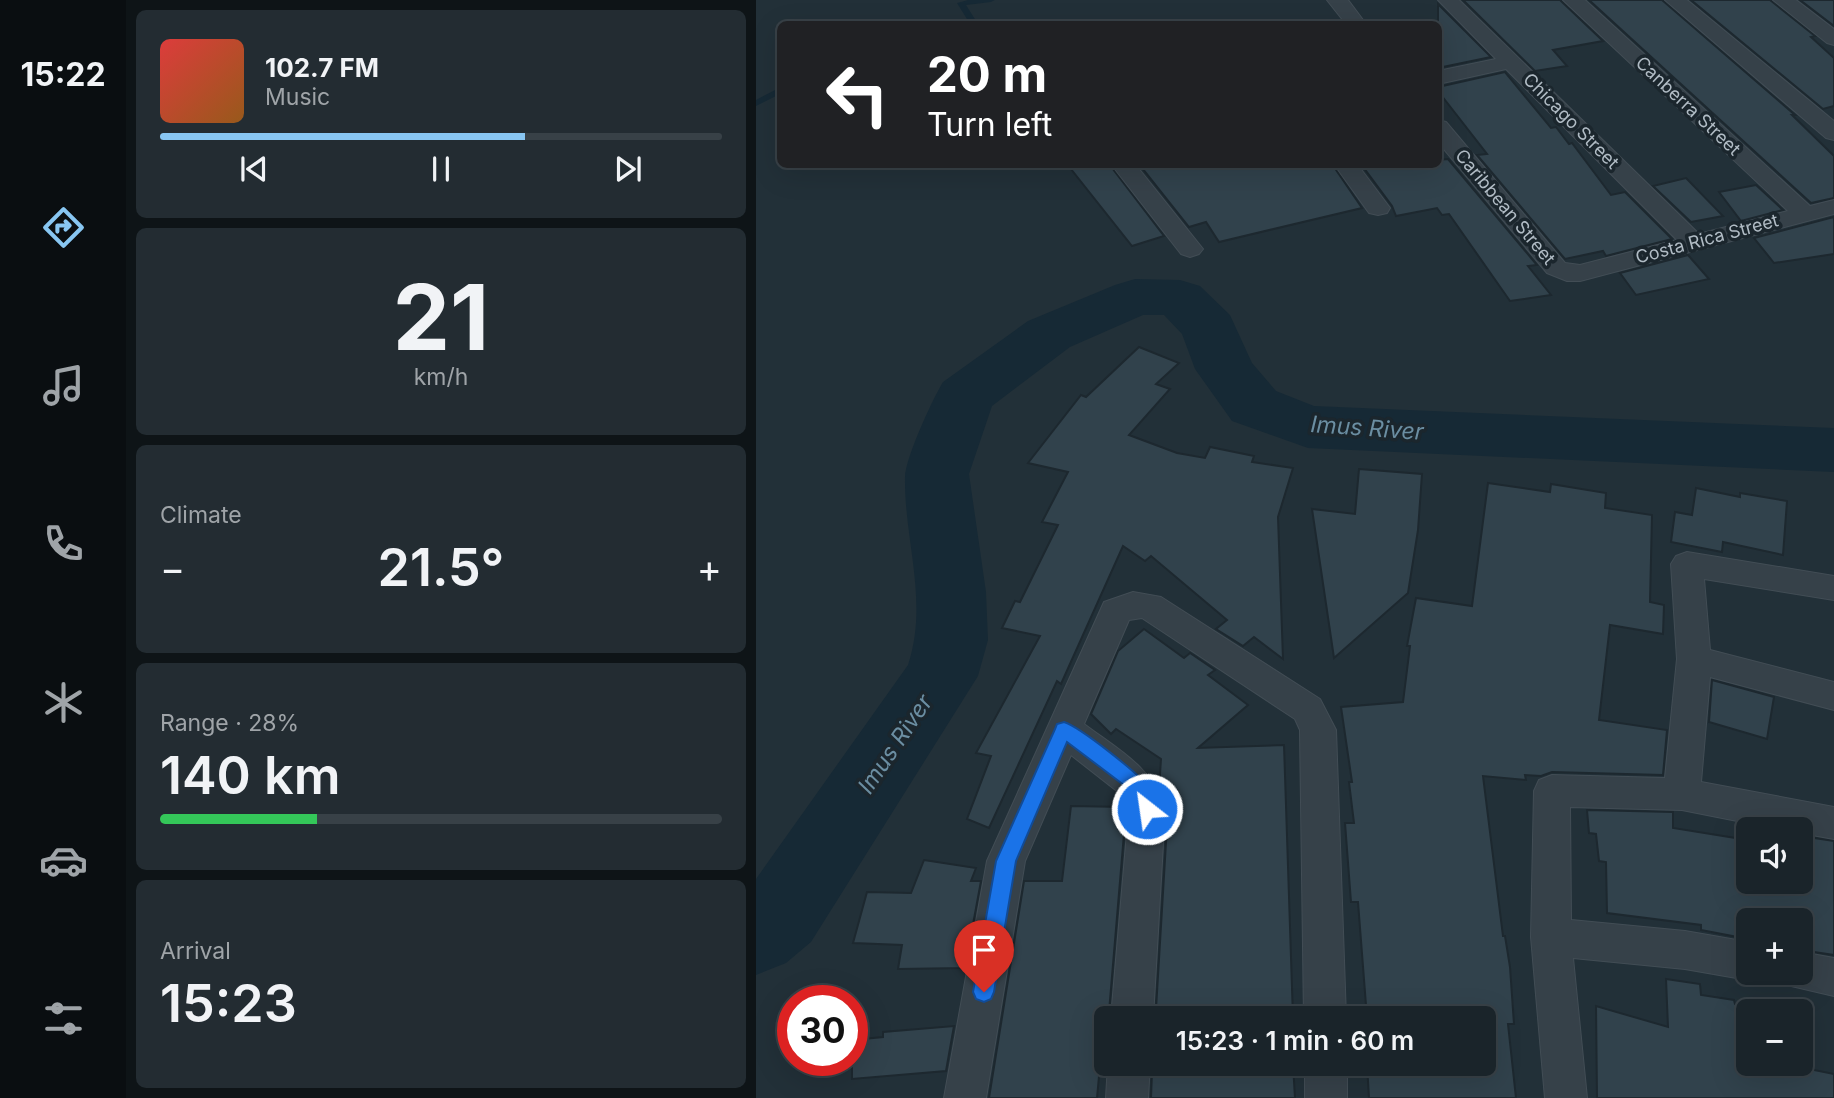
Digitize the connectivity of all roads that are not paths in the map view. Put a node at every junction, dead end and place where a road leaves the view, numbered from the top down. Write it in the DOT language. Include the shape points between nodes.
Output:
graph roads {
  1 [pos="1337,0"];
  2 [pos="1448,0"];
  3 [pos="1573,0"];
  4 [pos="1675,0"];
  5 [pos="1783,0"];
  6 [pos="1354,21"];
  7 [pos="1834,39"];
  8 [pos="1511,62"];
  9 [pos="1442,77"];
  10 [pos="1442,132"];
  11 [pos="1834,133"];
  12 [pos="1132,168"];
  13 [pos="1348,168"];
  14 [pos="1834,207"];
  15 [pos="1378,208"];
  16 [pos="1804,213"];
  17 [pos="1694,243"];
  18 [pos="1190,249"];
  19 [pos="1580,272"];
  20 [pos="1834,588"];
  21 [pos="1694,659"];
  22 [pos="1834,696"];
  23 [pos="1064,729"];
  24 [pos="1682,794"];
  25 [pos="1834,823"];
  26 [pos="1552,937"];
  27 [pos="1736,959"];
  28 [pos="1813,973"];
  29 [pos="1834,976"];
  30 [pos="1133,1006"];
  31 [pos="1325,1006"];
  32 [pos="1128,1076"];
  33 [pos="1326,1076"];
  34 [pos="965,1098"];
  35 [pos="1127,1098"];
  36 [pos="1326,1098"];
  37 [pos="1566,1098"];
  1 -- 6 [label="street"];
  2 -- 8 [label="street, Chicago Street"];
  3 -- 16 [label="street, Canberra Street"];
  4 -- 11 [label="street"];
  5 -- 7 [label="street"];
  8 -- 9 [label="street"];
  8 -- 17 [label="street, Chicago Street"];
  10 -- 19 [label="street, Caribbean Street" via="1556,268"];
  12 -- 18 [label="street"];
  13 -- 15 [label="street"];
  14 -- 16 [label="street, Costa Rica Street"];
  16 -- 17 [label="street, Costa Rica Street"];
  17 -- 19 [label="street, Costa Rica Street"];
  20 -- 21 [label="street" via="1687,564"];
  21 -- 22 [label="street"];
  21 -- 24 [label="street"];
  23 -- 30 [label="street" via="1135,784 1147,809"];
  23 -- 31 [label="street" via="1116,611 1133,605 1149,606 1308,709 1318,730 1320,753"];
  23 -- 34 [label="street" via="1006,861"];
  24 -- 25 [label="street"];
  24 -- 26 [label="street" via="1552,791"];
  26 -- 27 [label="street"];
  26 -- 37 [label="street"];
  28 -- 29 [label="street"];
  32 -- 35 [label="street"];
  33 -- 36 [label="street"];
}
